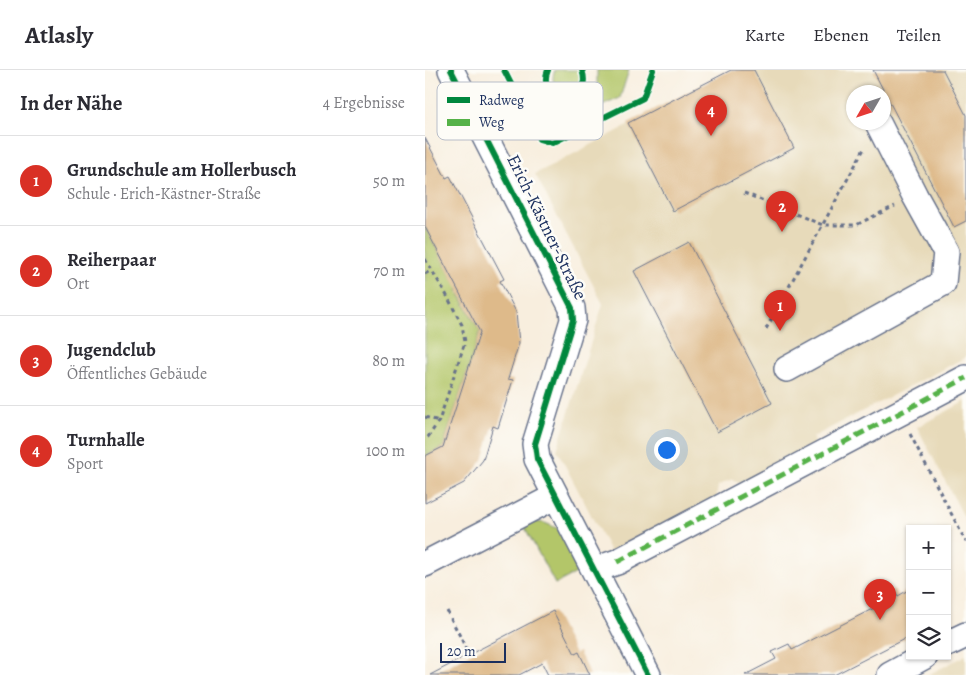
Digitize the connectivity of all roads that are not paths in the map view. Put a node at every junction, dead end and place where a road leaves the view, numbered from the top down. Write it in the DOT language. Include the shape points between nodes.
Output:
graph roads {
  1 [pos="451,70"];
  2 [pos="457,82"];
  3 [pos="881,130"];
  4 [pos="487,140"];
  5 [pos="787,369"];
  6 [pos="966,378"];
  7 [pos="556,496"];
  8 [pos="425,564"];
  9 [pos="594,570"];
  10 [pos="966,635"];
  11 [pos="951,642"];
  12 [pos="918,660"];
  13 [pos="648,675"];
  14 [pos="890,675"];
  1 -- 2 [label="street, Erich-Kästner-Straße"];
  3 -- 5 [label="street" via="946,252 943,283"];
  4 -- 7 [label="street, Erich-Kästner-Straße" via="573,308 573,320 535,444 537,459"];
  6 -- 9 [label="street" via="617,562"];
  7 -- 8 [label="street"];
  7 -- 9 [label="street, Erich-Kästner-Straße"];
  9 -- 13 [label="street, Erich-Kästner-Straße"];
  10 -- 11 [label="street"];
  12 -- 14 [label="street"];
}
